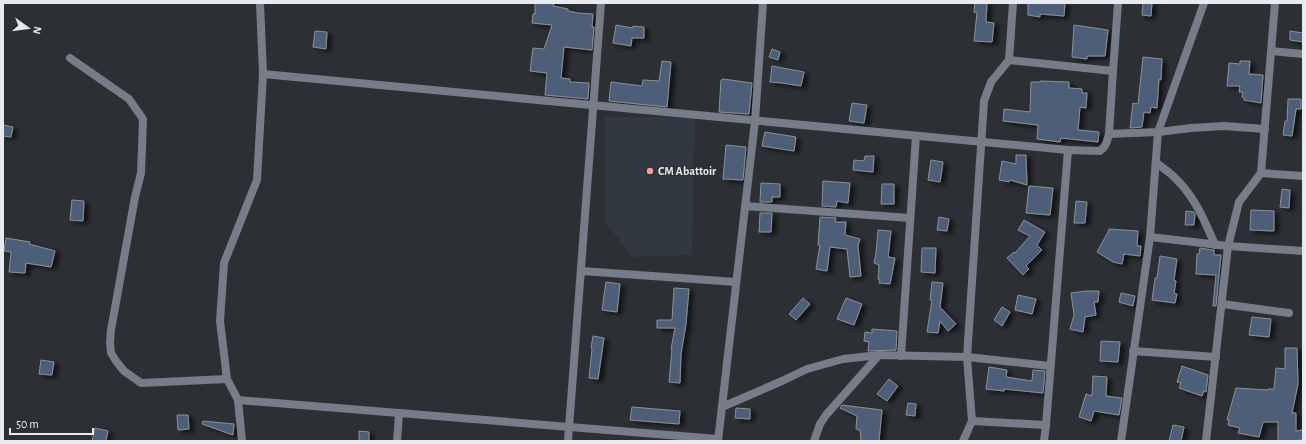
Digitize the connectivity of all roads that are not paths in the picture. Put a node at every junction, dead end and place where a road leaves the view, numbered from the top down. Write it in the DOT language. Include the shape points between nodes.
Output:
graph roads {
  1 [pos="260,3"];
  2 [pos="601,3"];
  3 [pos="763,3"];
  4 [pos="1013,3"];
  5 [pos="1118,3"];
  6 [pos="1204,3"];
  7 [pos="1275,3"];
  8 [pos="1271,51"];
  9 [pos="1303,54"];
  10 [pos="70,58"];
  11 [pos="1008,60"];
  12 [pos="1113,71"];
  13 [pos="263,74"];
  14 [pos="594,105"];
  15 [pos="755,120"];
  16 [pos="1265,129"];
  17 [pos="1158,132"];
  18 [pos="1109,134"];
  19 [pos="916,136"];
  20 [pos="982,142"];
  21 [pos="1068,150"];
  22 [pos="1156,162"];
  23 [pos="1261,173"];
  24 [pos="1303,176"];
  25 [pos="745,206"];
  26 [pos="910,218"];
  27 [pos="1150,237"];
  28 [pos="1215,245"];
  29 [pos="1228,246"];
  30 [pos="1303,251"];
  31 [pos="582,271"];
  32 [pos="736,282"];
  33 [pos="1222,304"];
  34 [pos="1289,313"];
  35 [pos="1134,351"];
  36 [pos="879,355"];
  37 [pos="902,356"];
  38 [pos="967,357"];
  39 [pos="1216,357"];
  40 [pos="1050,366"];
  41 [pos="227,379"];
  42 [pos="238,400"];
  43 [pos="722,407"];
  44 [pos="399,414"];
  45 [pos="972,421"];
  46 [pos="1046,425"];
  47 [pos="570,428"];
  48 [pos="718,440"];
  49 [pos="242,441"];
  50 [pos="397,441"];
  51 [pos="568,441"];
  52 [pos="814,441"];
  53 [pos="963,441"];
  54 [pos="1044,441"];
  55 [pos="1121,441"];
  56 [pos="1206,441"];
  1 -- 13 [label="street"];
  2 -- 14 [label="street"];
  3 -- 15 [label="street"];
  4 -- 11 [label="street"];
  5 -- 12 [label="street"];
  6 -- 17 [label="street"];
  7 -- 8 [label="street"];
  8 -- 9 [label="street"];
  8 -- 16 [label="street"];
  10 -- 41 [label="street" via="129,99 142,118 141,174 111,330 111,353 124,371 141,383"];
  11 -- 12 [label="street"];
  11 -- 20 [label="street" via="991,82 984,101"];
  12 -- 18 [label="street"];
  13 -- 14 [label="street"];
  13 -- 41 [label="street" via="257,180 224,263 220,321"];
  14 -- 15 [label="street"];
  14 -- 31 [label="street"];
  15 -- 19 [label="street"];
  15 -- 25 [label="street"];
  16 -- 17 [label="street" via="1224,126"];
  16 -- 23 [label="street"];
  17 -- 18 [label="street"];
  17 -- 22 [label="street"];
  18 -- 21 [label="street" via="1104,149 1100,151"];
  19 -- 20 [label="street"];
  19 -- 26 [label="street"];
  20 -- 21 [label="street"];
  20 -- 38 [label="street"];
  21 -- 40 [label="street"];
  22 -- 27 [label="street"];
  22 -- 28 [label="street" via="1185,187 1195,201"];
  23 -- 24 [label="street"];
  23 -- 29 [label="street" via="1239,202"];
  25 -- 26 [label="street"];
  25 -- 32 [label="street"];
  26 -- 37 [label="street"];
  27 -- 28 [label="street"];
  27 -- 35 [label="street"];
  28 -- 29 [label="street"];
  29 -- 30 [label="street"];
  29 -- 33 [label="street"];
  31 -- 32 [label="street"];
  31 -- 47 [label="street"];
  32 -- 43 [label="street"];
  33 -- 34 [label="street"];
  33 -- 39 [label="street"];
  35 -- 39 [label="street"];
  35 -- 55 [label="street"];
  36 -- 37 [label="street"];
  36 -- 43 [label="street" via="843,359 807,369"];
  36 -- 52 [label="street" via="826,415"];
  37 -- 38 [label="street"];
  38 -- 40 [label="street"];
  38 -- 45 [label="street"];
  39 -- 56 [label="street"];
  40 -- 46 [label="street"];
  41 -- 42 [label="street"];
  42 -- 44 [label="street"];
  42 -- 49 [label="street"];
  43 -- 48 [label="street"];
  44 -- 47 [label="street"];
  44 -- 50 [label="street"];
  45 -- 46 [label="street"];
  45 -- 53 [label="street"];
  46 -- 54 [label="street"];
  47 -- 48 [label="street"];
  47 -- 51 [label="street"];
}
